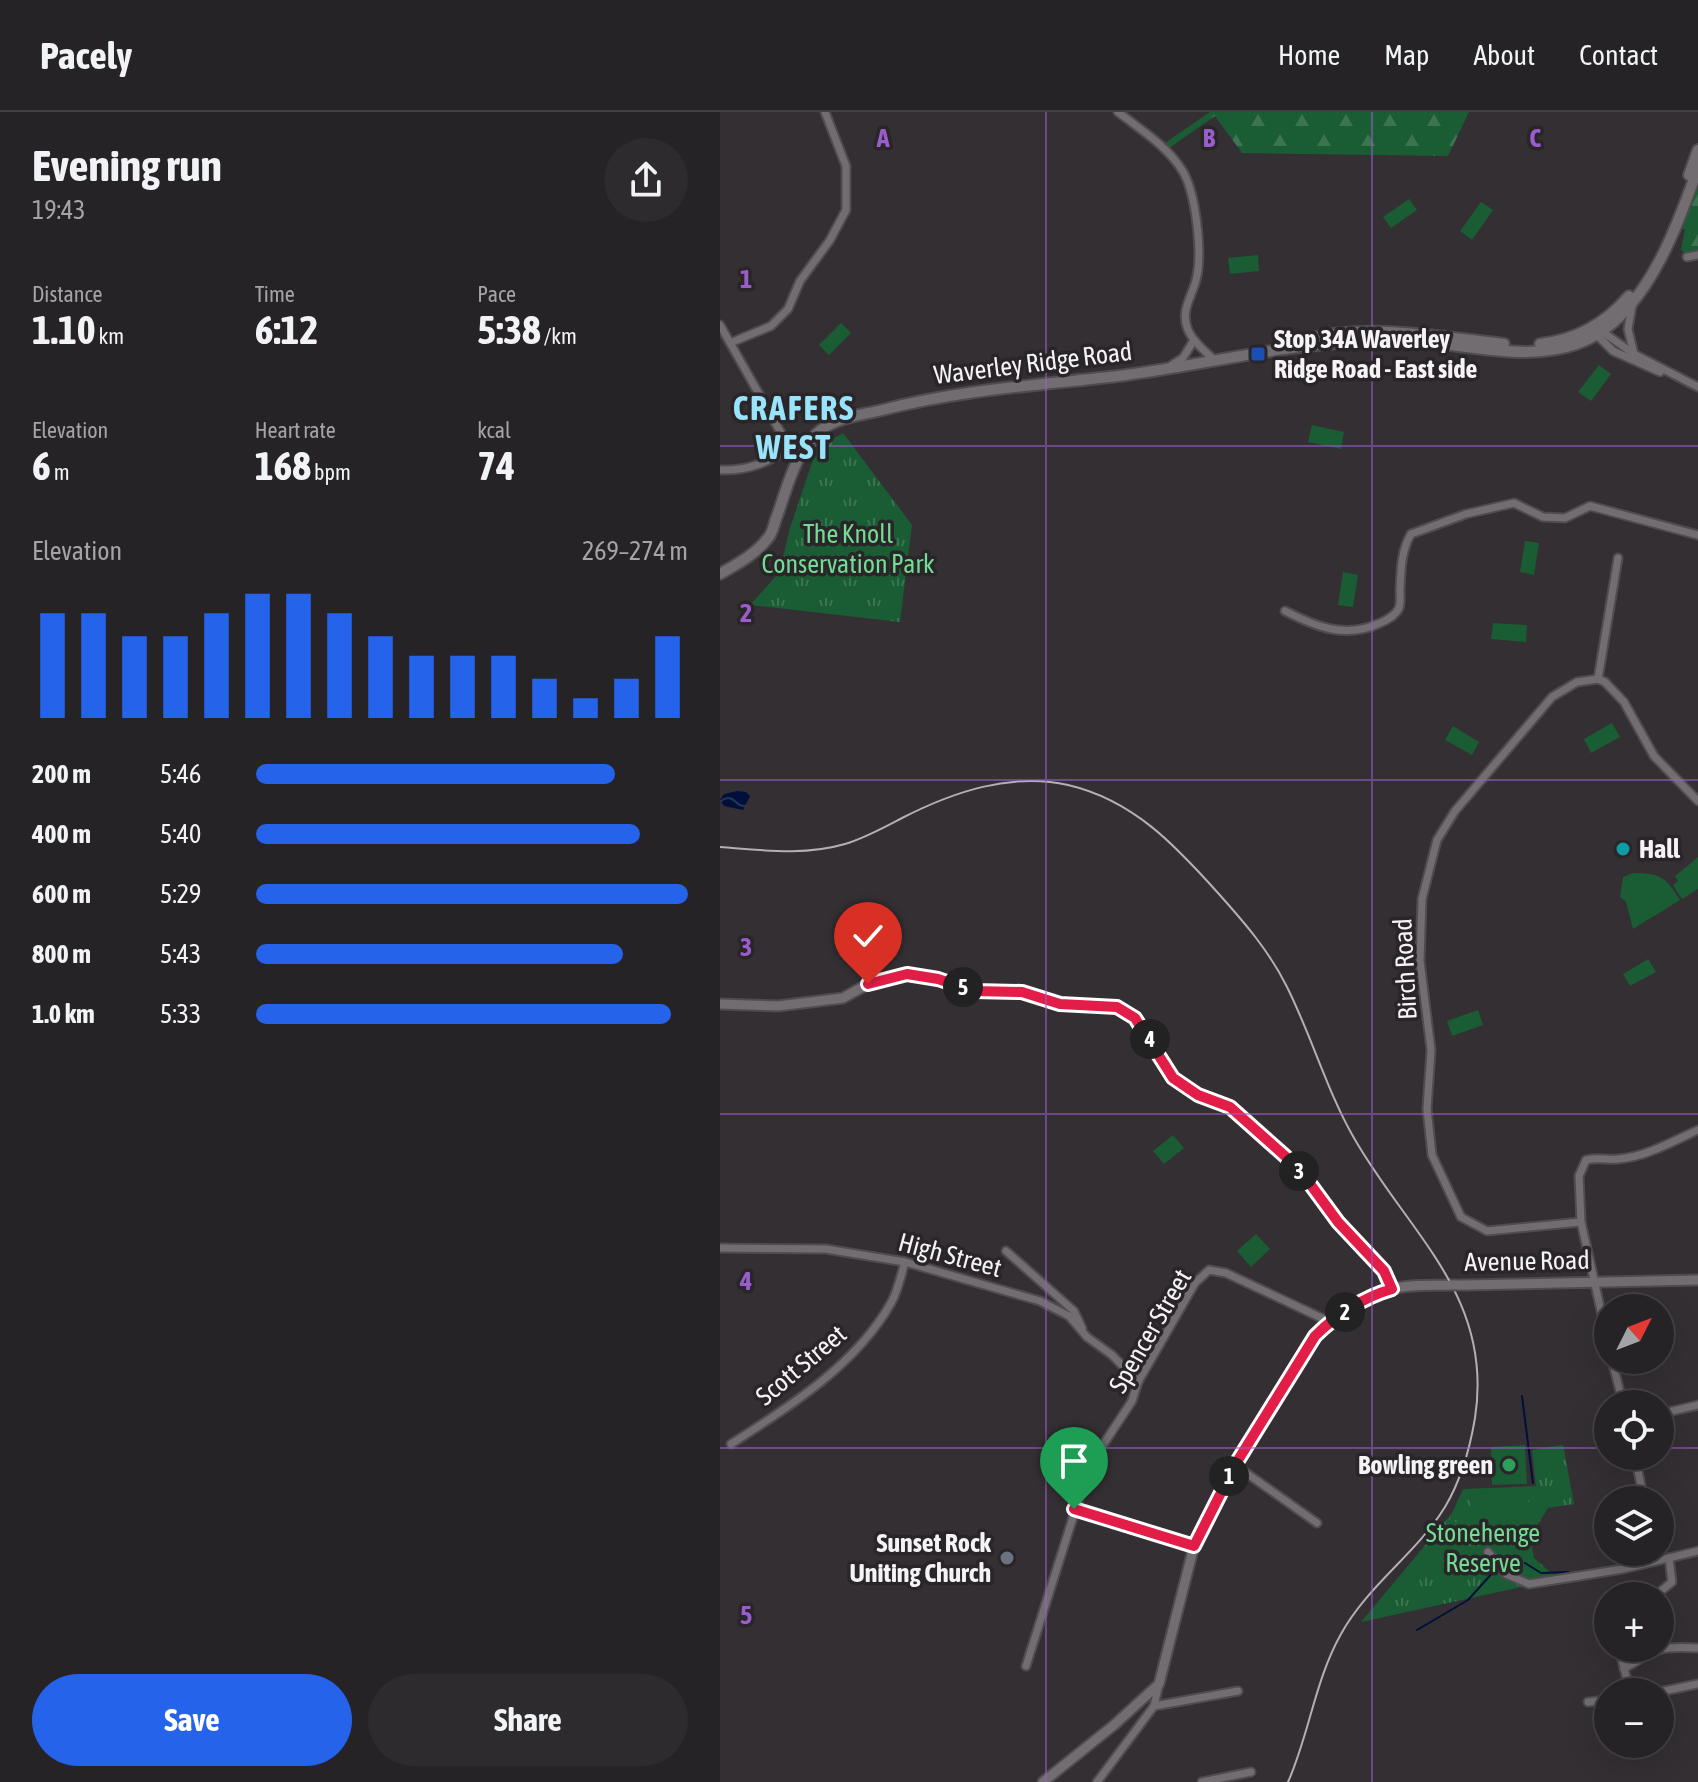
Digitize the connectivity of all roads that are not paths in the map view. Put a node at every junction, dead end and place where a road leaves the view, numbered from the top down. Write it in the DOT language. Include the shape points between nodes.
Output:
graph roads {
  1 [pos="825,112"];
  2 [pos="1118,112"];
  3 [pos="1698,150"];
  4 [pos="1698,168"];
  5 [pos="1698,255"];
  6 [pos="1687,257"];
  7 [pos="1633,303"];
  8 [pos="720,325"];
  9 [pos="1597,330"];
  10 [pos="1194,340"];
  11 [pos="730,343"];
  12 [pos="1634,354"];
  13 [pos="1214,360"];
  14 [pos="1170,367"];
  15 [pos="1684,381"];
  16 [pos="1698,387"];
  17 [pos="790,447"];
  18 [pos="799,456"];
  19 [pos="720,470"];
  20 [pos="1698,535"];
  21 [pos="1618,558"];
  22 [pos="720,574"];
  23 [pos="1285,611"];
  24 [pos="1598,679"];
  25 [pos="1698,801"];
  26 [pos="720,1004"];
  27 [pos="1698,1130"];
  28 [pos="1581,1222"];
  29 [pos="720,1248"];
  30 [pos="1006,1251"];
  31 [pos="905,1262"];
  32 [pos="1698,1280"];
  33 [pos="1594,1282"];
  34 [pos="1392,1289"];
  35 [pos="1597,1294"];
  36 [pos="1330,1322"];
  37 [pos="1087,1337"];
  38 [pos="1138,1382"];
  39 [pos="1698,1405"];
  40 [pos="1674,1411"];
  41 [pos="731,1444"];
  42 [pos="1235,1465"];
  43 [pos="1074,1509"];
  44 [pos="1317,1523"];
  45 [pos="1194,1546"];
  46 [pos="1698,1551"];
  47 [pos="1488,1552"];
  48 [pos="1674,1557"];
  49 [pos="1611,1566"];
  50 [pos="1698,1648"];
  51 [pos="1622,1662"];
  52 [pos="1026,1666"];
  53 [pos="1624,1669"];
  54 [pos="1626,1678"];
  55 [pos="1159,1684"];
  56 [pos="1698,1684"];
  57 [pos="1674,1689"];
  58 [pos="1238,1691"];
  59 [pos="1594,1701"];
  60 [pos="1588,1702"];
  61 [pos="1154,1706"];
  62 [pos="1251,1772"];
  63 [pos="1043,1782"];
  64 [pos="1097,1782"];
  65 [pos="1202,1782"];
  1 -- 11 [label="street" via="846,166 846,210 788,309 771,326"];
  2 -- 10 [label="street" via="1168,152 1193,194 1198,268 1184,315"];
  3 -- 9 [label="main road, Waverley Ridge Road" via="1648,269"];
  4 -- 7 [label="main road, Waverley Ridge Road" via="1683,212"];
  5 -- 6 [label="street"];
  7 -- 9 [label="main road, Waverley Ridge Road"];
  7 -- 12 [label="street, Waverley Ridge Road" via="1628,329"];
  8 -- 11 [label="street"];
  9 -- 12 [label="street"];
  9 -- 13 [label="main road, Waverley Ridge Road" via="1571,346 1538,351 1352,342"];
  9 -- 15 [label="street" via="1623,357"];
  10 -- 13 [label="street"];
  10 -- 14 [label="street"];
  11 -- 17 [label="street"];
  12 -- 15 [label="street"];
  13 -- 14 [label="main road, Waverley Ridge Road"];
  14 -- 18 [label="main road, Waverley Ridge Road" via="930,397 834,422 816,433"];
  15 -- 16 [label="street"];
  17 -- 18 [label="street"];
  17 -- 19 [label="street" via="762,464"];
  18 -- 22 [label="main road" via="769,537"];
  20 -- 23 [label="street" via="1590,506 1565,518 1543,517 1514,503 1411,534 1401,566 1400,607 1377,625 1352,632 1328,630"];
  21 -- 24 [label="street"];
  24 -- 25 [label="street" via="1624,702 1654,756"];
  24 -- 28 [label="street, Birch Road" via="1577,682 1552,697 1455,811 1437,840 1422,899 1420,961 1431,1050 1427,1109 1432,1155 1461,1217 1487,1231"];
  26 -- 34 [label="street" via="778,1006 843,998 868,984 907,974 974,991 1022,992 1060,1004 1117,1007 1135,1018 1173,1078 1230,1107 1305,1177 1384,1271"];
  27 -- 28 [label="street" via="1649,1151 1586,1160 1579,1176"];
  28 -- 33 [label="street"];
  29 -- 31 [label="street, High Street" via="826,1249"];
  30 -- 37 [label="street" via="1074,1311"];
  31 -- 37 [label="street, High Street" via="1040,1301 1069,1316"];
  31 -- 41 [label="street, Scott Street" via="893,1301 871,1332 828,1376"];
  32 -- 33 [label="street, Avenue Road"];
  33 -- 34 [label="street, Avenue Road, bridge"];
  33 -- 35 [label="street"];
  34 -- 36 [label="street, Avenue Road"];
  36 -- 38 [label="street, Spencer Street" via="1209,1270 1195,1283"];
  36 -- 42 [label="street, Avenue Road" via="1304,1353"];
  37 -- 38 [label="street, High Street"];
  38 -- 43 [label="street, Spencer Street"];
  39 -- 40 [label="street"];
  42 -- 44 [label="street"];
  42 -- 45 [label="street, Avenue Road"];
  43 -- 45 [label="street"];
  43 -- 52 [label="street, Spencer Street"];
  45 -- 55 [label="street, Avenue Road"];
  46 -- 48 [label="street"];
  47 -- 49 [label="street" via="1506,1574 1529,1584"];
  50 -- 53 [label="street" via="1652,1650"];
  51 -- 53 [label="street"];
  53 -- 54 [label="street"];
  55 -- 61 [label="street"];
  55 -- 63 [label="street"];
  56 -- 57 [label="street"];
  58 -- 61 [label="street"];
  59 -- 60 [label="street"];
  61 -- 64 [label="street"];
  62 -- 65 [label="street"];
}
